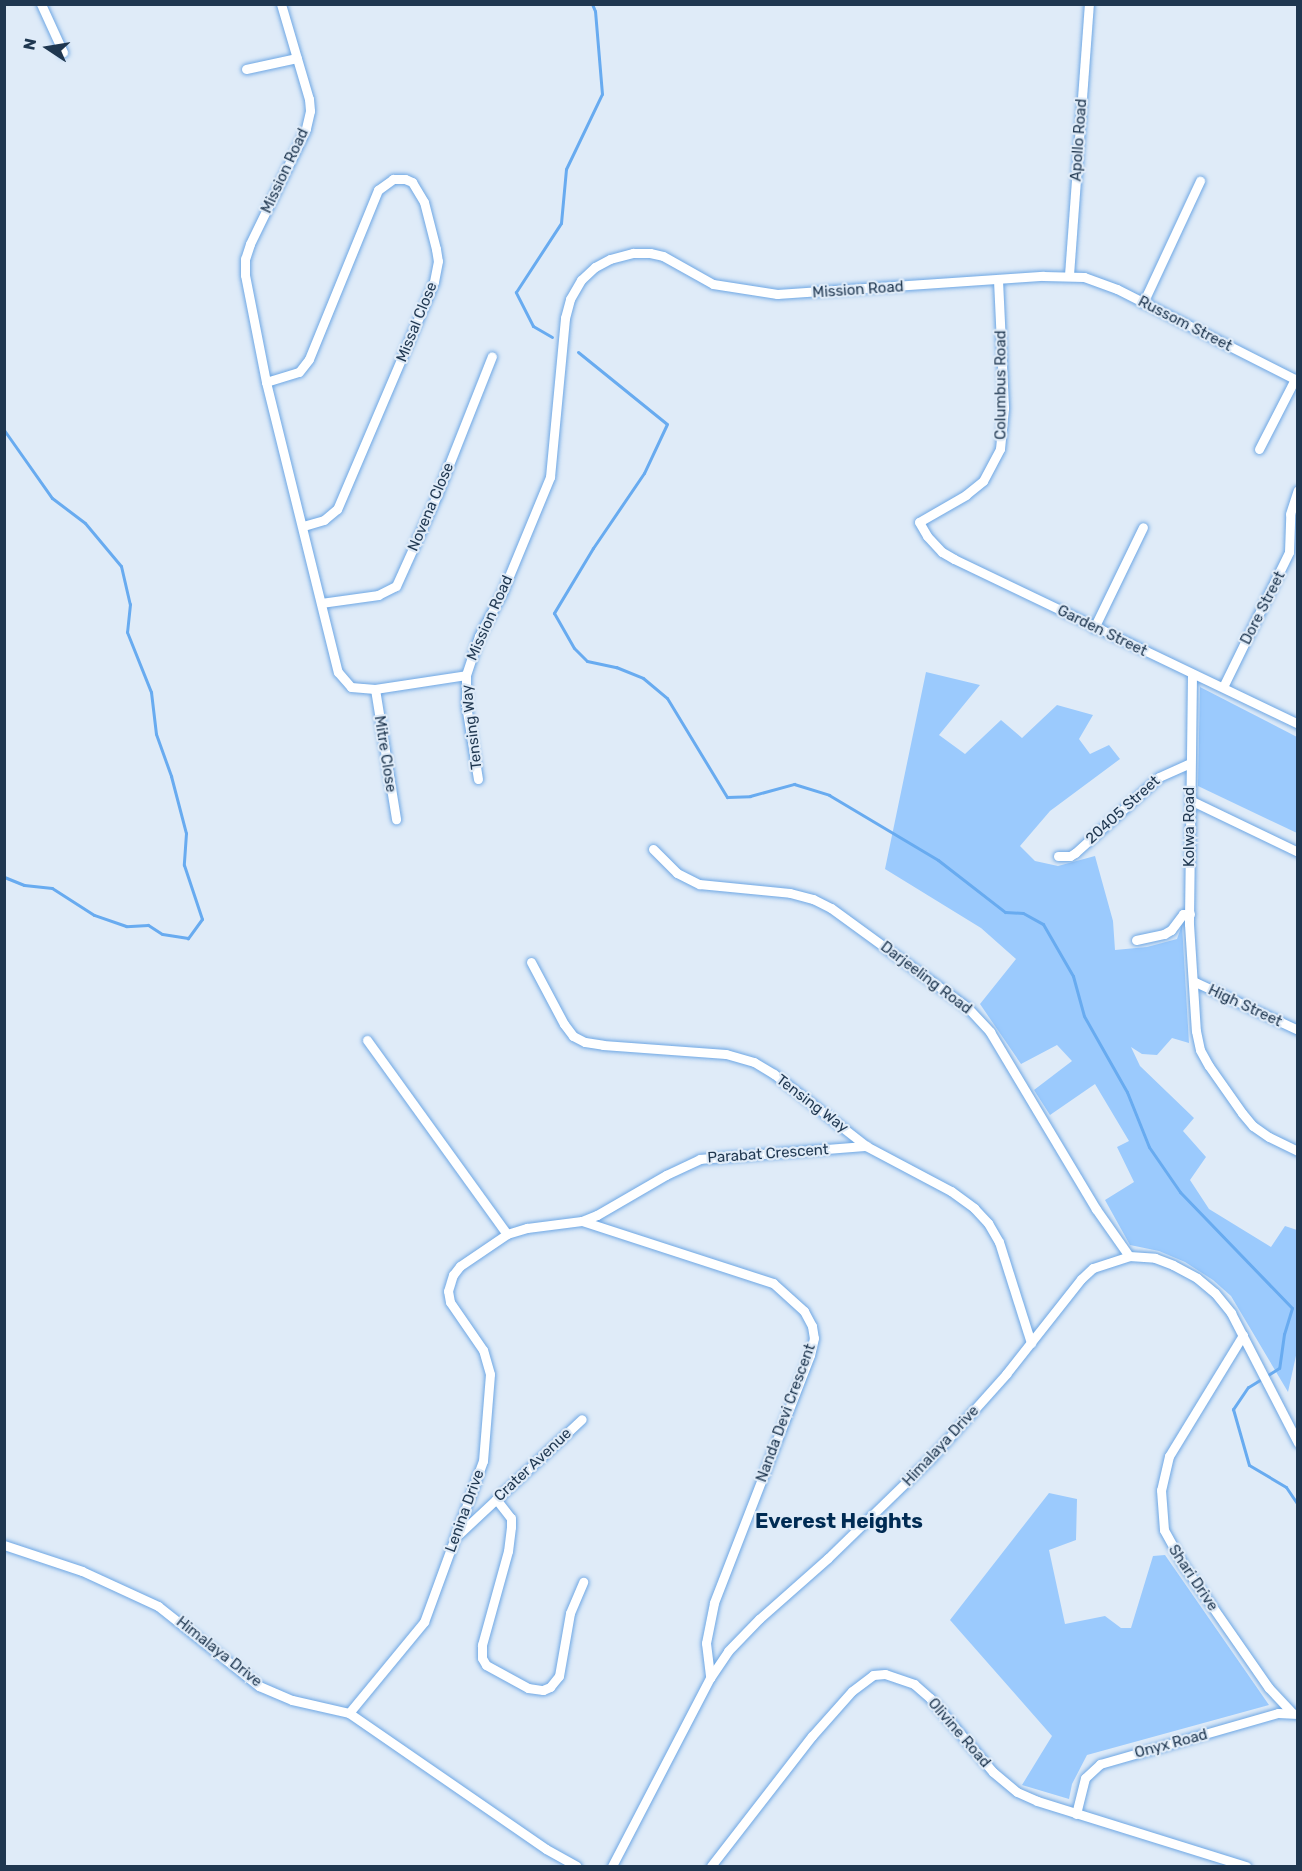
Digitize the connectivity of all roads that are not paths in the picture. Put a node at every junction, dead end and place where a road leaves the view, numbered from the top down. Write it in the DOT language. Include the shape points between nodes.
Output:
graph roads {
  1 [pos="41,4"];
  2 [pos="281,4"];
  3 [pos="1089,4"];
  4 [pos="63,52"];
  5 [pos="297,58"];
  6 [pos="246,69"];
  7 [pos="1200,181"];
  8 [pos="1069,275"];
  9 [pos="998,280"];
  10 [pos="1143,303"];
  11 [pos="492,356"];
  12 [pos="1296,380"];
  13 [pos="266,382"];
  14 [pos="1259,449"];
  15 [pos="1298,490"];
  16 [pos="919,522"];
  17 [pos="303,526"];
  18 [pos="1143,527"];
  19 [pos="321,603"];
  20 [pos="1094,628"];
  21 [pos="1192,674"];
  22 [pos="466,675"];
  23 [pos="1223,687"];
  24 [pos="375,689"];
  25 [pos="1298,724"];
  26 [pos="1190,763"];
  27 [pos="478,779"];
  28 [pos="1190,800"];
  29 [pos="396,819"];
  30 [pos="653,849"];
  31 [pos="1298,852"];
  32 [pos="1058,856"];
  33 [pos="1190,914"];
  34 [pos="1136,940"];
  35 [pos="531,962"];
  36 [pos="1193,981"];
  37 [pos="1298,1030"];
  38 [pos="367,1040"];
  39 [pos="866,1146"];
  40 [pos="1298,1151"];
  41 [pos="582,1221"];
  42 [pos="507,1234"];
  43 [pos="1129,1256"];
  44 [pos="448,1291"];
  45 [pos="1243,1335"];
  46 [pos="1031,1343"];
  47 [pos="582,1419"];
  48 [pos="1298,1443"];
  49 [pos="496,1499"];
  50 [pos="457,1535"];
  51 [pos="4,1545"];
  52 [pos="583,1582"];
  53 [pos="710,1678"];
  54 [pos="349,1713"];
  55 [pos="1294,1713"];
  56 [pos="1076,1814"];
  57 [pos="577,1866"];
  58 [pos="612,1866"];
  59 [pos="711,1866"];
  60 [pos="1246,1866"];
  1 -- 4 [label="street"];
  2 -- 5 [label="street, Mission Road"];
  3 -- 8 [label="street, Apollo Road"];
  5 -- 6 [label="street"];
  5 -- 13 [label="street, Mission Road" via="309,99 309,120 245,259"];
  7 -- 10 [label="street"];
  8 -- 9 [label="street, Mission Road"];
  8 -- 10 [label="street, Russom Street" via="1095,279"];
  9 -- 16 [label="street, Columbus Road" via="1004,408 1000,449 983,481"];
  9 -- 22 [label="street, Mission Road" via="777,294 713,284 663,256 650,253 633,253 595,267 581,280 564,318 550,477 502,592 479,636"];
  10 -- 12 [label="street, Russom Street"];
  11 -- 19 [label="street, Novena Close" via="396,586 378,595"];
  12 -- 14 [label="street"];
  13 -- 17 [label="street, Mission Road"];
  13 -- 17 [label="street, Missal Close" via="299,372 309,359 378,190 393,179 412,182 424,202 436,249 434,282 342,499 331,515"];
  15 -- 23 [label="street, Dore Street" via="1290,514 1289,552"];
  16 -- 20 [label="street, Garden Street" via="942,552"];
  17 -- 19 [label="street, Mission Road"];
  18 -- 20 [label="street"];
  19 -- 24 [label="street, Mission Road" via="338,672 344,681 361,690"];
  20 -- 21 [label="street, Garden Street"];
  21 -- 23 [label="street, Garden Street"];
  21 -- 26 [label="street, Kolwa Road"];
  22 -- 24 [label="street, Mission Road"];
  22 -- 27 [label="street, Tensing Way" via="466,705"];
  23 -- 25 [label="street, Garden Street"];
  24 -- 29 [label="street, Mitre Close"];
  26 -- 28 [label="street, Kolwa Road"];
  26 -- 32 [label="street, 20405 Street" via="1159,777 1075,853"];
  28 -- 31 [label="street"];
  28 -- 33 [label="street, Kolwa Road"];
  30 -- 43 [label="street, Darjeeling Road" via="677,873 699,884 790,893 822,903 968,1008 990,1032 1096,1209"];
  33 -- 34 [label="street" via="1184,914 1164,934"];
  33 -- 36 [label="street, Kolwa Road"];
  35 -- 39 [label="street, Tensing Way" via="573,1036 603,1045 740,1057 774,1074"];
  36 -- 37 [label="street, High Street"];
  36 -- 40 [label="street, Kolwa Road" via="1196,1031 1209,1066 1253,1126"];
  38 -- 42 [label="street"];
  39 -- 41 [label="street, Parabat Crescent" via="700,1159"];
  39 -- 46 [label="street, Tensing Way" via="951,1191 988,1222 999,1242"];
  41 -- 42 [label="street, Parabat Crescent" via="545,1224"];
  41 -- 53 [label="street, Nanda Devi Crescent" via="773,1283 804,1311 812,1326 810,1355 714,1603 706,1643"];
  42 -- 44 [label="street, Parabat Crescent" via="460,1266"];
  43 -- 45 [label="street, Himalaya Drive" via="1155,1258 1197,1278 1215,1293"];
  43 -- 46 [label="street, Himalaya Drive" via="1093,1268"];
  44 -- 50 [label="street, Lenina Drive" via="455,1312 483,1350 490,1374 483,1461"];
  45 -- 48 [label="street, Himalaya Drive"];
  45 -- 55 [label="street, Shari Drive" via="1169,1456 1161,1490 1164,1530 1182,1563 1269,1688"];
  46 -- 53 [label="street, Himalaya Drive" via="932,1458 759,1619 728,1651"];
  47 -- 49 [label="street, Crater Avenue"];
  49 -- 50 [label="street, Crater Avenue"];
  49 -- 52 [label="street" via="511,1518 511,1527 482,1645 486,1665 528,1688 550,1687 558,1676 572,1606"];
  50 -- 54 [label="street, Lenina Drive" via="424,1622"];
  51 -- 54 [label="street, Himalaya Drive" via="82,1570 158,1605 242,1675 267,1690"];
  53 -- 58 [label="street, Himalaya Drive"];
  54 -- 57 [label="street, Himalaya Drive" via="537,1843"];
  55 -- 56 [label="street, Onyx Road" via="1278,1713 1100,1764 1085,1778"];
  56 -- 59 [label="street, Olivine Road" via="1004,1784 922,1691 899,1677 873,1675 852,1691 812,1736"];
  56 -- 60 [label="street, Olivine Road"];
}
